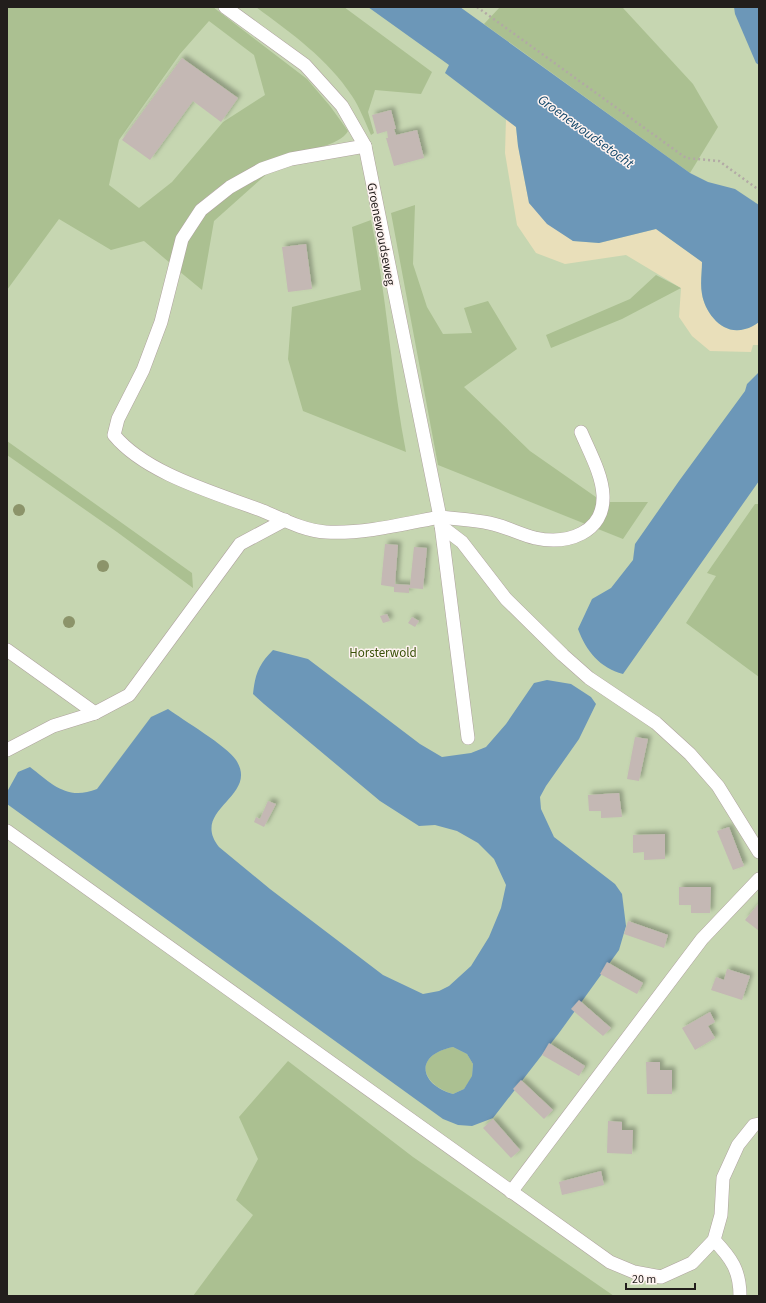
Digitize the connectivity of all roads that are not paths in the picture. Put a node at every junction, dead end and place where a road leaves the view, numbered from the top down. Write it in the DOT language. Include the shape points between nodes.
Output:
graph roads {
  1 [pos="225,7"];
  2 [pos="365,146"];
  3 [pos="581,432"];
  4 [pos="285,520"];
  5 [pos="441,522"];
  6 [pos="7,650"];
  7 [pos="95,713"];
  8 [pos="468,738"];
  9 [pos="7,750"];
  10 [pos="7,831"];
  11 [pos="759,852"];
  12 [pos="759,879"];
  13 [pos="759,1124"];
  14 [pos="511,1192"];
  15 [pos="714,1240"];
  16 [pos="740,1296"];
  1 -- 2 [label="lane, Groenewoudseweg" via="305,65 342,106"];
  2 -- 4 [label="lane" via="291,159 262,169 230,187 201,210 182,239 161,322 143,370 118,419 114,435 124,447 169,475"];
  2 -- 5 [label="lane, Groenewoudseweg"];
  3 -- 5 [label="lane" via="603,495 603,509 590,530 554,540 536,538 489,523"];
  4 -- 5 [label="lane" via="325,532 365,531"];
  4 -- 7 [label="lane" via="240,544 129,695"];
  5 -- 8 [label="lane, Groenewoudseweg"];
  5 -- 11 [label="lane" via="462,542 506,599 563,655 589,678 656,723 690,754 718,786"];
  6 -- 7 [label="lane"];
  7 -- 9 [label="lane" via="53,726"];
  10 -- 14 [label="lane"];
  12 -- 14 [label="lane" via="702,939"];
  13 -- 15 [label="lane" via="754,1125 738,1145 723,1178 721,1215"];
  14 -- 15 [label="lane" via="610,1262 634,1272 660,1277 692,1263"];
  15 -- 16 [label="lane" via="731,1258 740,1285"];
}
